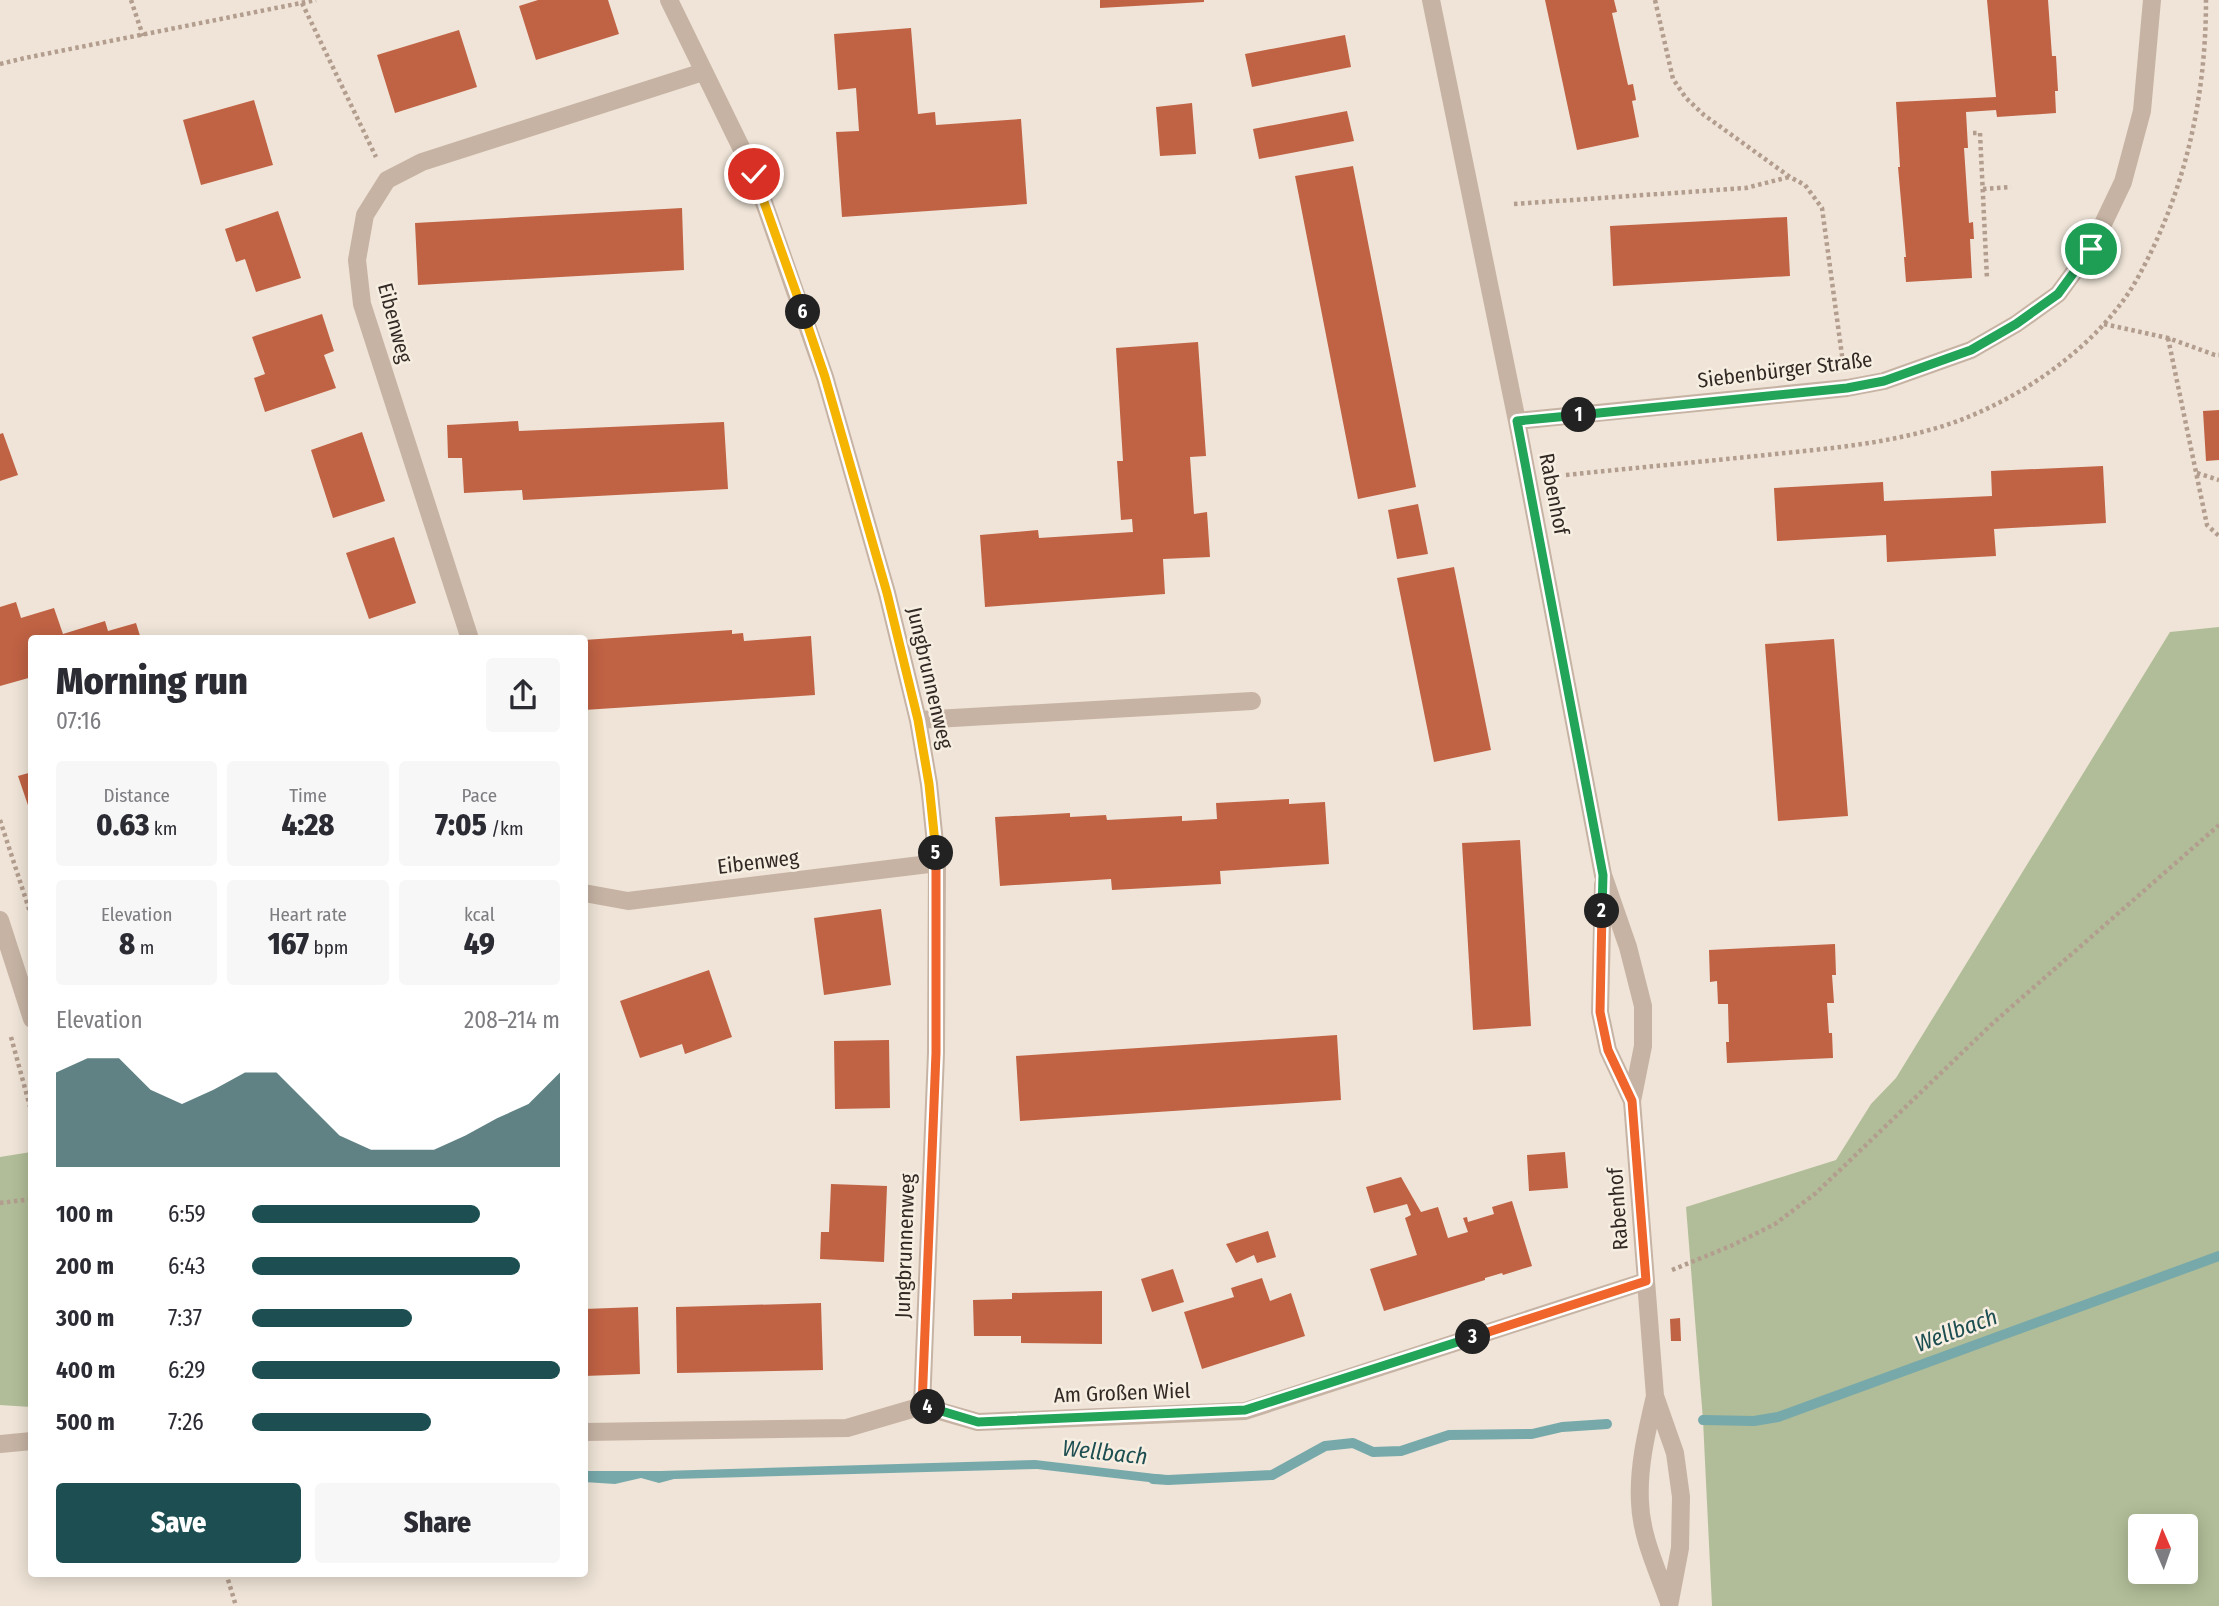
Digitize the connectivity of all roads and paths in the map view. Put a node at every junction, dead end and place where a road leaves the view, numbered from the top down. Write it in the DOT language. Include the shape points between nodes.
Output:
graph roads {
  1 [pos="131,0"];
  2 [pos="316,0"];
  3 [pos="669,0"];
  4 [pos="1431,0"];
  5 [pos="1655,0"];
  6 [pos="2152,0"];
  7 [pos="302,3"];
  8 [pos="143,36"];
  9 [pos="0,64"];
  10 [pos="703,72"];
  11 [pos="1973,133"];
  12 [pos="1790,177"];
  13 [pos="387,180"];
  14 [pos="2011,187"];
  15 [pos="1983,188"];
  16 [pos="1514,204"];
  17 [pos="1987,279"];
  18 [pos="2104,324"];
  19 [pos="2168,338"];
  20 [pos="2219,355"];
  21 [pos="1847,388"];
  22 [pos="1517,421"];
  23 [pos="2196,472"];
  24 [pos="2219,481"];
  25 [pos="2219,536"];
  26 [pos="469,635"];
  27 [pos="1252,701"];
  28 [pos="918,720"];
  29 [pos="0,820"];
  30 [pos="2219,825"];
  31 [pos="937,863"];
  32 [pos="1603,875"];
  33 [pos="588,894"];
  34 [pos="28,906"];
  35 [pos="0,920"];
  36 [pos="28,1007"];
  37 [pos="8,1029"];
  38 [pos="28,1100"];
  39 [pos="1632,1101"];
  40 [pos="28,1200"];
  41 [pos="0,1203"];
  42 [pos="1646,1281"];
  43 [pos="1655,1396"];
  44 [pos="922,1406"];
  45 [pos="588,1432"];
  46 [pos="28,1441"];
  47 [pos="0,1444"];
  48 [pos="227,1577"];
  49 [pos="1669,1604"];
  50 [pos="236,1606"];
  1 -- 8 [label="path"];
  2 -- 7 [label="path"];
  3 -- 10 [label="street, Jungbrunnenweg"];
  4 -- 22 [label="street, Rabenhof"];
  5 -- 12 [label="path" via="1673,79 1686,98"];
  6 -- 21 [label="street, Siebenbürger Straße" via="2142,111 2123,182 2091,249 2058,294 1971,350 1884,381"];
  7 -- 8 [label="path"];
  7 -- 13 [label="path"];
  8 -- 9 [label="path"];
  10 -- 13 [label="street" via="422,162"];
  10 -- 28 [label="street, Jungbrunnenweg" via="754,174 825,377"];
  11 -- 15 [label="path" via="1980,133"];
  12 -- 16 [label="path" via="1746,188"];
  12 -- 21 [label="path" via="1805,185 1822,208"];
  13 -- 26 [label="street, Eibenweg" via="365,215 356,260 362,304"];
  14 -- 15 [label="path"];
  15 -- 17 [label="path"];
  18 -- 19 [label="path"];
  19 -- 20 [label="path"];
  19 -- 23 [label="path"];
  21 -- 22 [label="street, Siebenbürger Straße"];
  22 -- 32 [label="street, Rabenhof"];
  23 -- 24 [label="path"];
  23 -- 25 [label="path" via="2207,526"];
  27 -- 28 [label="street"];
  28 -- 31 [label="street, Jungbrunnenweg"];
  29 -- 34 [label="path"];
  30 -- 42 [label="path" via="1993,1023 1816,1193 1775,1224"];
  31 -- 33 [label="street, Eibenweg" via="628,901"];
  31 -- 44 [label="street, Jungbrunnenweg" via="936,1053"];
  32 -- 39 [label="street, Rabenhof" via="1600,1012 1608,1050"];
  32 -- 39 [label="street, Rabenhof" via="1629,947 1643,1006 1643,1046"];
  35 -- 36 [label="street"];
  37 -- 38 [label="path"];
  39 -- 42 [label="street, Rabenhof"];
  40 -- 41 [label="path"];
  42 -- 43 [label="street, Rabenhof"];
  42 -- 44 [label="street, Am Großen Wiel" via="1245,1410 978,1422"];
  43 -- 49 [label="street, Rabenhof" via="1675,1453 1681,1497 1680,1548"];
  43 -- 49 [label="street, Rabenhof" via="1643,1451 1640,1504"];
  44 -- 45 [label="street" via="848,1427"];
  46 -- 47 [label="street"];
  48 -- 50 [label="path"];
}
